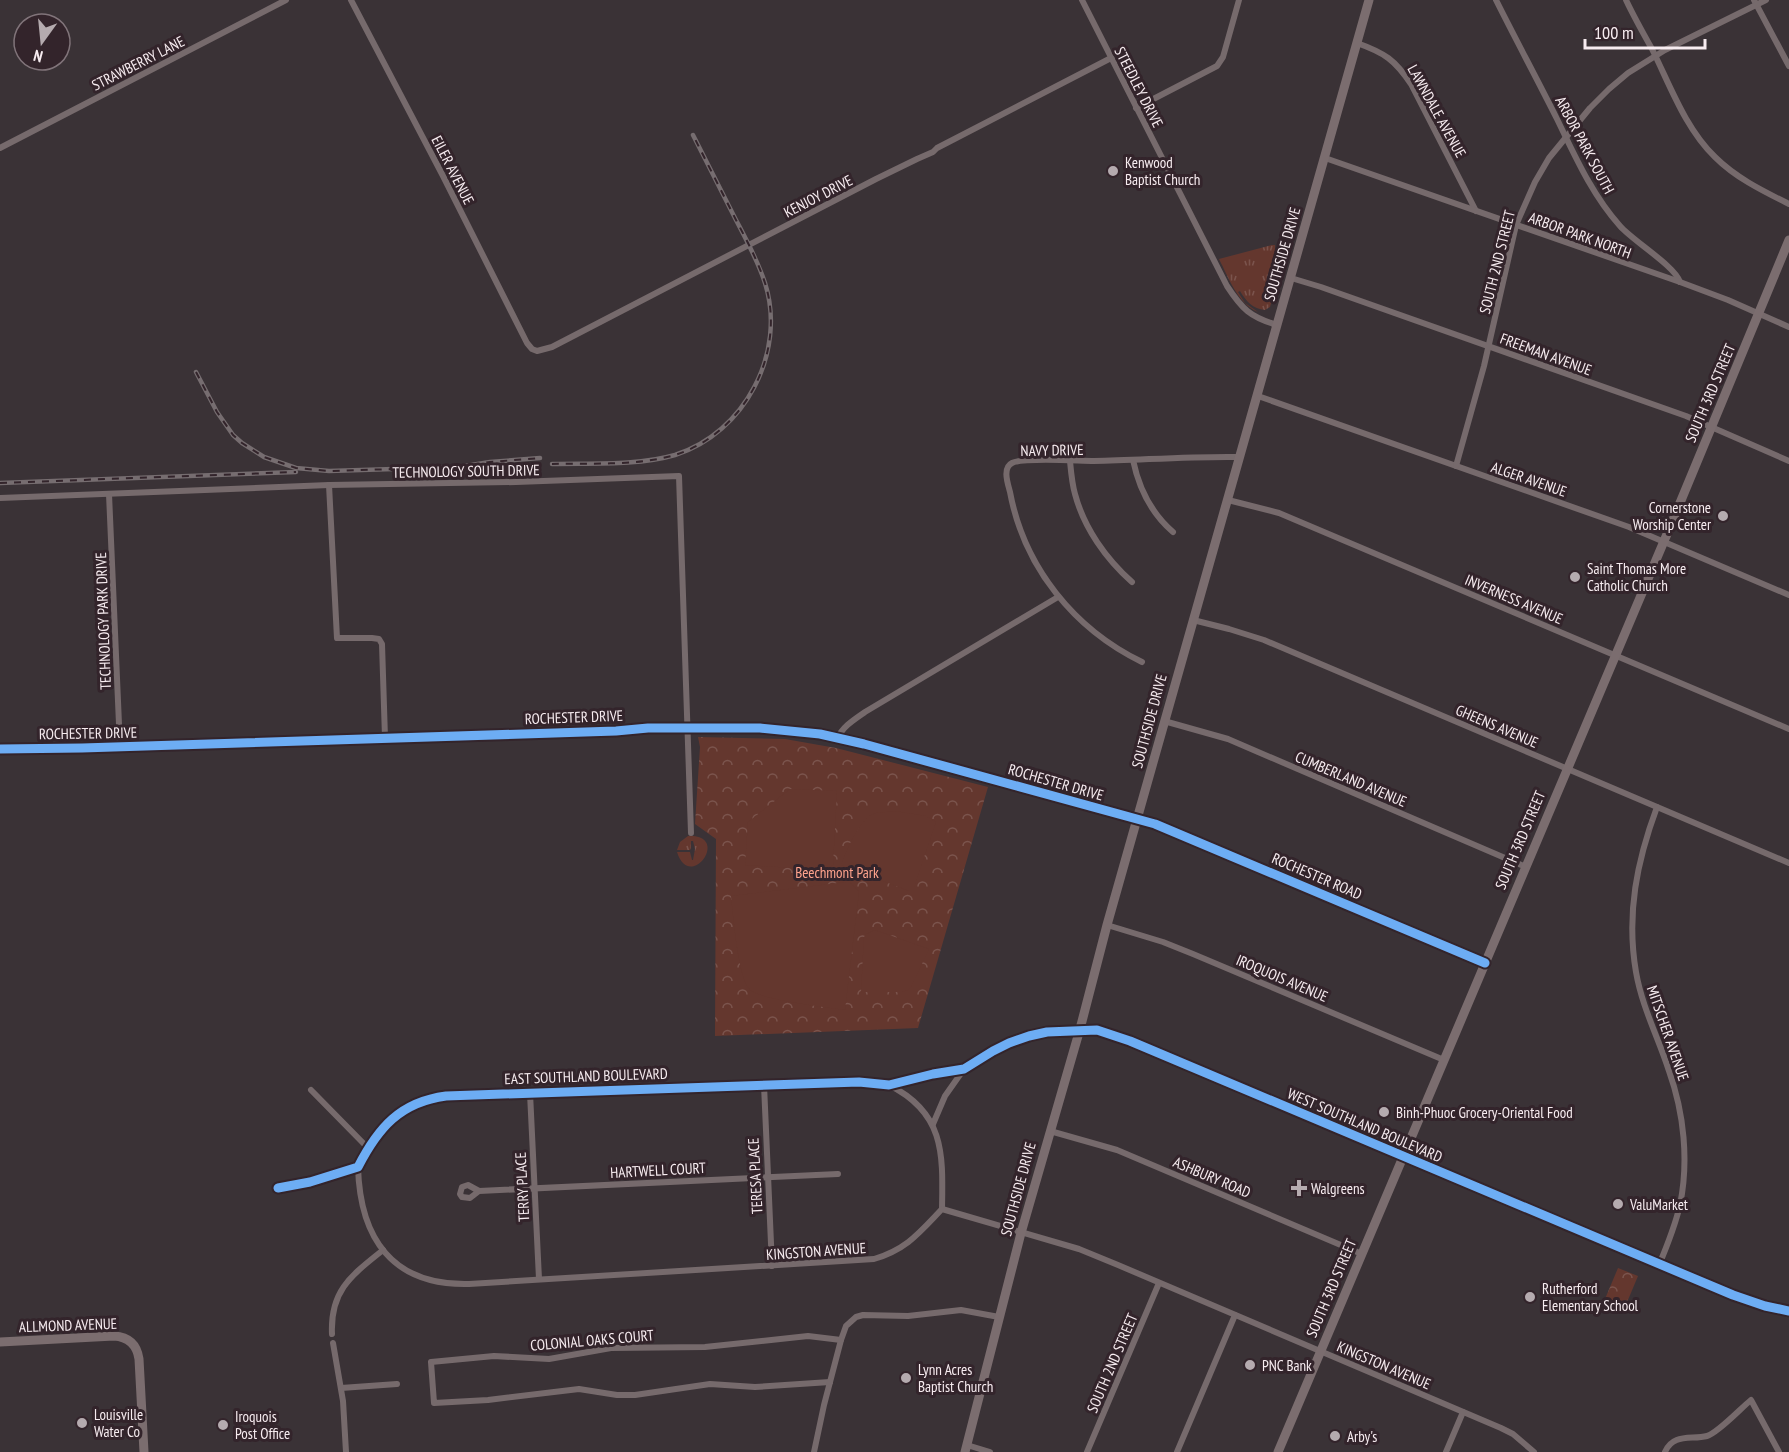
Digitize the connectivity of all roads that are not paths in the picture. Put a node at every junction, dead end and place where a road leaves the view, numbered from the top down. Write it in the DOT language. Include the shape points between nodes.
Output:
graph roads {
  1 [pos="286,0"];
  2 [pos="351,0"];
  3 [pos="1082,0"];
  4 [pos="1239,0"];
  5 [pos="1369,0"];
  6 [pos="1496,0"];
  7 [pos="1626,0"];
  8 [pos="1766,0"];
  9 [pos="1756,2"];
  10 [pos="1357,43"];
  11 [pos="1655,56"];
  12 [pos="1111,58"];
  13 [pos="1789,66"];
  14 [pos="1136,108"];
  15 [pos="1565,136"];
  16 [pos="0,148"];
  17 [pos="1325,158"];
  18 [pos="1789,204"];
  19 [pos="1476,211"];
  20 [pos="1516,225"];
  21 [pos="1789,240"];
  22 [pos="1291,278"];
  23 [pos="1680,282"];
  24 [pos="1759,313"];
  25 [pos="1277,325"];
  26 [pos="1789,327"];
  27 [pos="1489,346"];
  28 [pos="534,351"];
  29 [pos="1258,396"];
  30 [pos="1711,428"];
  31 [pos="1240,457"];
  32 [pos="1133,460"];
  33 [pos="1070,461"];
  34 [pos="1789,461"];
  35 [pos="1456,466"];
  36 [pos="329,486"];
  37 [pos="109,494"];
  38 [pos="0,498"];
  39 [pos="1228,500"];
  40 [pos="1173,532"];
  41 [pos="1663,541"];
  42 [pos="1132,582"];
  43 [pos="1789,595"];
  44 [pos="1058,597"];
  45 [pos="1193,620"];
  46 [pos="1615,655"];
  47 [pos="1142,662"];
  48 [pos="1164,721"];
  49 [pos="689,728"];
  50 [pos="1789,729"];
  51 [pos="385,738"];
  52 [pos="838,738"];
  53 [pos="120,747"];
  54 [pos="0,749"];
  55 [pos="1567,769"];
  56 [pos="1657,807"];
  57 [pos="1137,820"];
  58 [pos="691,833"];
  59 [pos="1789,863"];
  60 [pos="1526,867"];
  61 [pos="1107,925"];
  62 [pos="1485,963"];
  63 [pos="1080,1029"];
  64 [pos="1444,1060"];
  65 [pos="964,1069"];
  66 [pos="927,1076"];
  67 [pos="764,1085"];
  68 [pos="889,1085"];
  69 [pos="311,1090"];
  70 [pos="530,1093"];
  71 [pos="933,1124"];
  72 [pos="1050,1131"];
  73 [pos="368,1148"];
  74 [pos="1403,1157"];
  75 [pos="358,1167"];
  76 [pos="838,1174"];
  77 [pos="767,1177"];
  78 [pos="278,1188"];
  79 [pos="533,1188"];
  80 [pos="479,1191"];
  81 [pos="942,1209"];
  82 [pos="1021,1233"];
  83 [pos="383,1250"];
  84 [pos="1362,1254"];
  85 [pos="1659,1265"];
  86 [pos="772,1266"];
  87 [pos="538,1279"];
  88 [pos="1159,1283"];
  89 [pos="1789,1311"];
  90 [pos="1236,1315"];
  91 [pos="999,1317"];
  92 [pos="332,1334"];
  93 [pos="841,1340"];
  94 [pos="0,1342"];
  95 [pos="333,1343"];
  96 [pos="1321,1352"];
  97 [pos="830,1383"];
  98 [pos="397,1384"];
  99 [pos="341,1388"];
  100 [pos="1463,1412"];
  101 [pos="966,1449"];
  102 [pos="144,1452"];
  103 [pos="346,1452"];
  104 [pos="814,1452"];
  105 [pos="990,1452"];
  106 [pos="1087,1452"];
  107 [pos="1177,1452"];
  108 [pos="1278,1452"];
  109 [pos="1446,1452"];
  110 [pos="1534,1452"];
  111 [pos="1665,1452"];
  112 [pos="1779,1452"];
  1 -- 16 [label="street, STRAWBERRY LANE"];
  2 -- 28 [label="street, EILER AVENUE"];
  3 -- 12 [label="street, STEEDLEY DRIVE"];
  4 -- 14 [label="street" via="1217,66"];
  5 -- 10 [label="street, SOUTHSIDE DRIVE"];
  6 -- 15 [label="street, ARBOR PARK SOUTH"];
  7 -- 11 [label="street"];
  8 -- 9 [label="street, SOUTH 2ND STREET"];
  9 -- 11 [label="street, SOUTH 2ND STREET"];
  9 -- 13 [label="street"];
  10 -- 17 [label="street, SOUTHSIDE DRIVE"];
  10 -- 19 [label="street, LAWNDALE AVENUE" via="1381,52 1401,69"];
  11 -- 15 [label="street, SOUTH 2ND STREET" via="1609,89"];
  11 -- 18 [label="street" via="1684,113 1714,156 1733,173"];
  12 -- 14 [label="street, STEEDLEY DRIVE"];
  12 -- 28 [label="street, KENJOY DRIVE" via="552,347"];
  14 -- 25 [label="street, STEEDLEY DRIVE" via="1227,286 1248,313"];
  15 -- 20 [label="street, SOUTH 2ND STREET" via="1535,182"];
  15 -- 23 [label="street, ARBOR PARK SOUTH" via="1586,178 1613,218 1632,239 1675,272"];
  17 -- 19 [label="street, ARBOR PARK NORTH"];
  17 -- 22 [label="street, SOUTHSIDE DRIVE"];
  19 -- 20 [label="street, ARBOR PARK NORTH"];
  20 -- 23 [label="street, ARBOR PARK NORTH"];
  20 -- 27 [label="street, SOUTH 2ND STREET"];
  21 -- 24 [label="street, SOUTH 3RD STREET"];
  22 -- 25 [label="street, SOUTHSIDE DRIVE"];
  22 -- 27 [label="street, FREEMAN AVENUE"];
  23 -- 24 [label="street, ARBOR PARK NORTH"];
  24 -- 26 [label="street, ARBOR PARK NORTH"];
  24 -- 30 [label="street, SOUTH 3RD STREET"];
  25 -- 29 [label="street, SOUTHSIDE DRIVE"];
  27 -- 30 [label="street, FREEMAN AVENUE"];
  27 -- 35 [label="street, SOUTH 2ND STREET"];
  29 -- 31 [label="street, SOUTHSIDE DRIVE"];
  29 -- 35 [label="street, ALGER AVENUE"];
  30 -- 34 [label="street, FREEMAN AVENUE"];
  30 -- 41 [label="street, SOUTH 3RD STREET"];
  31 -- 32 [label="street, NAVY DRIVE"];
  31 -- 39 [label="street, SOUTHSIDE DRIVE"];
  32 -- 33 [label="street, NAVY DRIVE"];
  32 -- 40 [label="street" via="1150,506"];
  33 -- 42 [label="street" via="1074,492 1083,516 1103,550"];
  33 -- 44 [label="street, NAVY DRIVE" via="1013,463 1006,476 1018,526"];
  35 -- 41 [label="street, ALGER AVENUE"];
  36 -- 37 [label="street, TECHNOLOGY SOUTH DRIVE"];
  36 -- 49 [label="street, TECHNOLOGY SOUTH DRIVE" via="680,476"];
  36 -- 51 [label="street" via="337,638 372,638 382,644"];
  37 -- 38 [label="street, TECHNOLOGY SOUTH DRIVE"];
  37 -- 53 [label="street, TECHNOLOGY PARK DRIVE"];
  39 -- 45 [label="street, SOUTHSIDE DRIVE"];
  39 -- 46 [label="street, INVERNESS AVENUE" via="1279,513"];
  41 -- 43 [label="street, ALGER AVENUE"];
  41 -- 46 [label="street, SOUTH 3RD STREET"];
  44 -- 47 [label="street, NAVY DRIVE" via="1107,642"];
  44 -- 52 [label="street" via="865,712"];
  45 -- 48 [label="street, SOUTHSIDE DRIVE"];
  45 -- 55 [label="street, GHEENS AVENUE" via="1264,640"];
  46 -- 50 [label="street, INVERNESS AVENUE"];
  46 -- 55 [label="street, SOUTH 3RD STREET"];
  48 -- 57 [label="street, SOUTHSIDE DRIVE"];
  48 -- 60 [label="street, CUMBERLAND AVENUE" via="1228,739"];
  49 -- 51 [label="street, ROCHESTER DRIVE"];
  49 -- 52 [label="street, ROCHESTER DRIVE" via="760,728"];
  49 -- 58 [label="street"];
  51 -- 53 [label="street, ROCHESTER DRIVE"];
  52 -- 57 [label="street, ROCHESTER DRIVE"];
  53 -- 54 [label="street, ROCHESTER DRIVE"];
  55 -- 56 [label="street, GHEENS AVENUE"];
  55 -- 60 [label="street, SOUTH 3RD STREET"];
  56 -- 59 [label="street, GHEENS AVENUE"];
  56 -- 85 [label="street, MITSCHER AVENUE" via="1634,884 1632,925 1640,994 1669,1068 1682,1125 1680,1206"];
  57 -- 61 [label="street, SOUTHSIDE DRIVE"];
  57 -- 62 [label="street, ROCHESTER ROAD" via="1155,824"];
  60 -- 62 [label="street, SOUTH 3RD STREET"];
  61 -- 63 [label="street, SOUTHSIDE DRIVE"];
  61 -- 64 [label="street, IROQUOIS AVENUE" via="1193,954"];
  62 -- 64 [label="street, SOUTH 3RD STREET"];
  63 -- 65 [label="street, WEST SOUTHLAND BOULEVARD" via="1029,1036"];
  63 -- 72 [label="street, SOUTHSIDE DRIVE"];
  63 -- 74 [label="street, WEST SOUTHLAND BOULEVARD" via="1130,1041"];
  64 -- 74 [label="street, SOUTH 3RD STREET"];
  65 -- 66 [label="street, WEST SOUTHLAND BOULEVARD"];
  65 -- 71 [label="street" via="945,1096"];
  66 -- 68 [label="street, EAST SOUTHLAND BOULEVARD"];
  67 -- 68 [label="street, EAST SOUTHLAND BOULEVARD"];
  67 -- 70 [label="street, EAST SOUTHLAND BOULEVARD"];
  67 -- 77 [label="street, TERESA PLACE"];
  68 -- 71 [label="street" via="922,1108"];
  69 -- 73 [label="street"];
  70 -- 73 [label="street, EAST SOUTHLAND BOULEVARD" via="446,1096 419,1102 395,1116"];
  70 -- 79 [label="street, TERRY PLACE"];
  71 -- 81 [label="street" via="943,1171"];
  72 -- 82 [label="street, SOUTHSIDE DRIVE"];
  72 -- 84 [label="street, ASHBURY ROAD" via="1117,1150"];
  73 -- 75 [label="street, EAST SOUTHLAND BOULEVARD"];
  74 -- 84 [label="street, SOUTH 3RD STREET"];
  74 -- 85 [label="street, WEST SOUTHLAND BOULEVARD"];
  75 -- 78 [label="street"];
  75 -- 83 [label="street, KINGSTON AVENUE" via="366,1222"];
  76 -- 77 [label="street, HARTWELL COURT"];
  77 -- 79 [label="street, HARTWELL COURT"];
  77 -- 86 [label="street, TERESA PLACE"];
  79 -- 80 [label="street, HARTWELL COURT"];
  79 -- 87 [label="street, TERRY PLACE"];
  81 -- 82 [label="street, KINGSTON AVENUE"];
  81 -- 86 [label="street, KINGSTON AVENUE" via="914,1239 886,1255 858,1261"];
  82 -- 88 [label="street, KINGSTON AVENUE" via="1079,1249"];
  82 -- 91 [label="street, SOUTHSIDE DRIVE"];
  83 -- 87 [label="street, KINGSTON AVENUE" via="406,1271 445,1284"];
  83 -- 92 [label="street" via="341,1290 332,1314"];
  84 -- 96 [label="street, SOUTH 3RD STREET"];
  85 -- 89 [label="street, WEST SOUTHLAND BOULEVARD" via="1748,1301"];
  86 -- 87 [label="street, KINGSTON AVENUE"];
  88 -- 90 [label="street, KINGSTON AVENUE"];
  88 -- 106 [label="street, SOUTH 2ND STREET"];
  90 -- 96 [label="street, KINGSTON AVENUE"];
  90 -- 107 [label="street"];
  91 -- 93 [label="street" via="961,1310 908,1316 863,1315 846,1326"];
  91 -- 101 [label="street, SOUTHSIDE DRIVE"];
  93 -- 97 [label="street"];
  93 -- 97 [label="street, COLONIAL OAKS COURT" via="808,1336 705,1347 612,1348 549,1359 494,1356 431,1362 434,1403 579,1389 635,1395 710,1384 755,1387"];
  94 -- 102 [label="street, ALLMOND AVENUE" via="114,1336 132,1342 140,1359"];
  95 -- 99 [label="street"];
  96 -- 100 [label="street, KINGSTON AVENUE"];
  96 -- 108 [label="street, SOUTH 3RD STREET"];
  97 -- 104 [label="street"];
  98 -- 99 [label="street"];
  99 -- 103 [label="street"];
  100 -- 109 [label="street"];
  100 -- 110 [label="street, KINGSTON AVENUE" via="1513,1434"];
  101 -- 105 [label="street"];
  111 -- 112 [label="street" via="1678,1439 1713,1434 1751,1400"];
}
